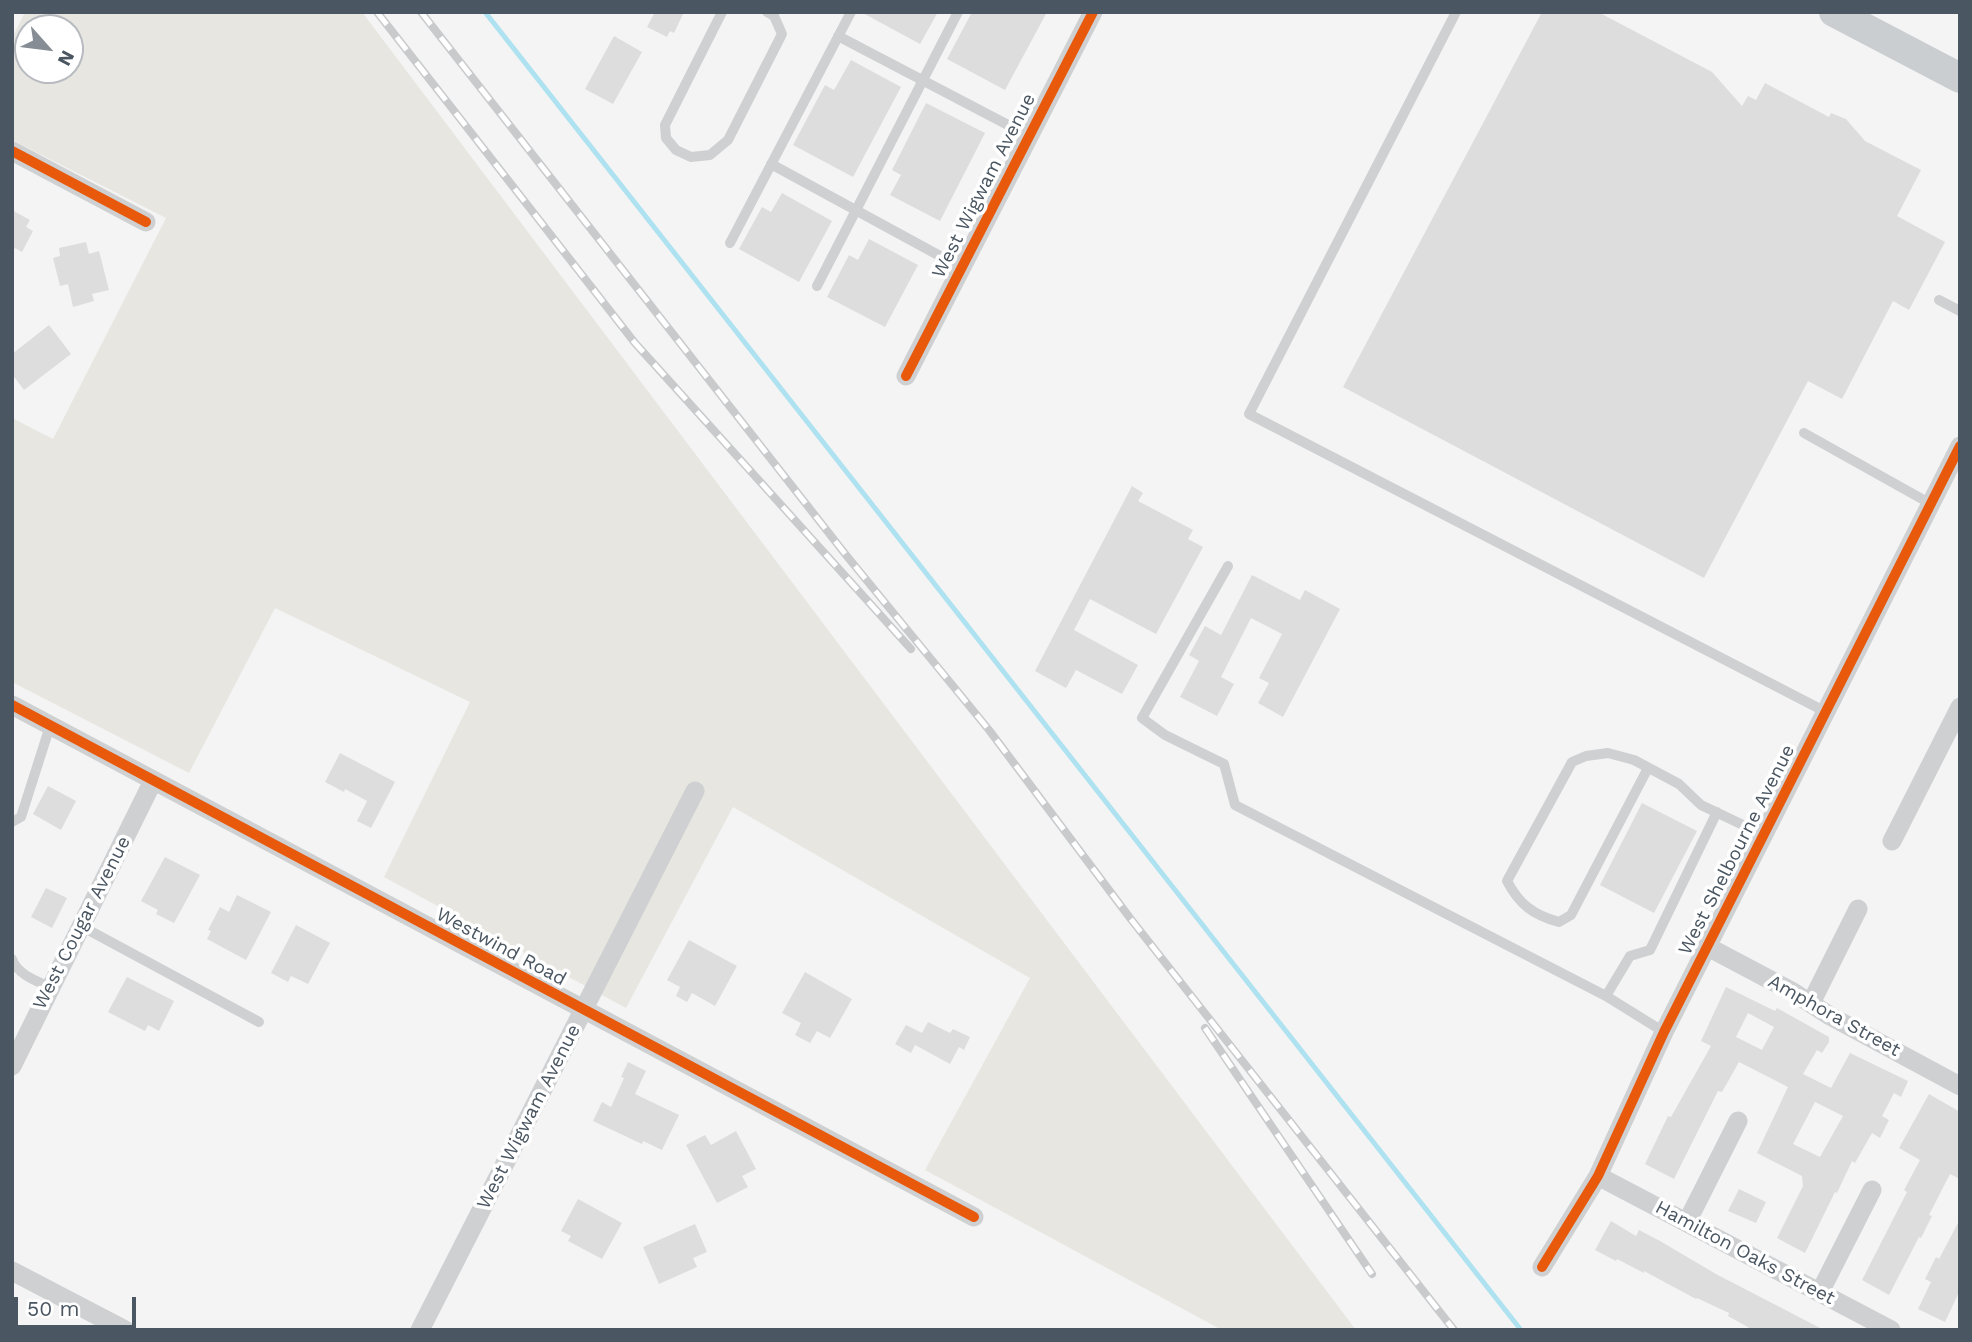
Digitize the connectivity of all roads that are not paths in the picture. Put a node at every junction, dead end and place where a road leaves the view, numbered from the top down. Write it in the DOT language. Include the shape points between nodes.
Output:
graph roads {
  1 [pos="722,12"];
  2 [pos="767,12"];
  3 [pos="851,12"];
  4 [pos="958,12"];
  5 [pos="1093,12"];
  6 [pos="1456,12"];
  7 [pos="1834,12"];
  8 [pos="838,36"];
  9 [pos="1960,78"];
  10 [pos="922,80"];
  11 [pos="1029,136"];
  12 [pos="12,151"];
  13 [pos="771,164"];
  14 [pos="856,211"];
  15 [pos="146,222"];
  16 [pos="730,243"];
  17 [pos="962,268"];
  18 [pos="817,286"];
  19 [pos="1939,300"];
  20 [pos="1960,311"];
  21 [pos="906,376"];
  22 [pos="1804,433"];
  23 [pos="1957,458"];
  24 [pos="1931,504"];
  25 [pos="1228,566"];
  26 [pos="12,705"];
  27 [pos="1960,707"];
  28 [pos="1826,712"];
  29 [pos="50,726"];
  30 [pos="1648,768"];
  31 [pos="153,781"];
  32 [pos="695,791"];
  33 [pos="1717,812"];
  34 [pos="12,822"];
  35 [pos="1764,835"];
  36 [pos="1892,841"];
  37 [pos="1858,909"];
  38 [pos="80,926"];
  39 [pos="1708,947"];
  40 [pos="12,959"];
  41 [pos="50,987"];
  42 [pos="1606,996"];
  43 [pos="1811,1003"];
  44 [pos="583,1010"];
  45 [pos="260,1022"];
  46 [pos="1664,1032"];
  47 [pos="12,1066"];
  48 [pos="1960,1086"];
  49 [pos="1738,1121"];
  50 [pos="1598,1176"];
  51 [pos="1872,1190"];
  52 [pos="974,1217"];
  53 [pos="1687,1222"];
  54 [pos="1542,1267"];
  55 [pos="12,1271"];
  56 [pos="1820,1292"];
  57 [pos="125,1330"];
  58 [pos="420,1330"];
  59 [pos="1891,1330"];
  1 -- 2 [label="lane" via="665,125 666,138 676,150 691,156 710,155 728,140 782,34 774,16"];
  3 -- 8 [label="lane"];
  4 -- 10 [label="lane"];
  5 -- 11 [label="street, West Wigwam Avenue"];
  6 -- 28 [label="lane" via="1249,414"];
  7 -- 9 [label="main road"];
  8 -- 10 [label="lane"];
  8 -- 13 [label="lane"];
  10 -- 11 [label="lane"];
  10 -- 14 [label="lane"];
  11 -- 17 [label="street, West Wigwam Avenue"];
  12 -- 15 [label="street"];
  13 -- 14 [label="lane"];
  13 -- 16 [label="lane"];
  14 -- 17 [label="lane"];
  14 -- 18 [label="lane"];
  17 -- 21 [label="street, West Wigwam Avenue"];
  19 -- 20 [label="lane"];
  22 -- 24 [label="lane"];
  23 -- 24 [label="street, West Shelbourne Avenue"];
  24 -- 28 [label="street, West Shelbourne Avenue"];
  25 -- 42 [label="lane" via="1142,718 1224,764 1235,805"];
  26 -- 29 [label="street, Westwind Road"];
  27 -- 36 [label="street"];
  28 -- 35 [label="street, West Shelbourne Avenue"];
  29 -- 31 [label="street, Westwind Road"];
  29 -- 34 [label="lane" via="21,817"];
  30 -- 30 [label="lane" via="1608,753 1572,762 1507,881 1516,899 1538,916 1559,922 1571,915"];
  30 -- 33 [label="lane"];
  31 -- 38 [label="street, West Cougar Avenue"];
  31 -- 44 [label="street, Westwind Road"];
  32 -- 44 [label="street, West Wigwam Avenue"];
  33 -- 35 [label="lane"];
  33 -- 42 [label="lane" via="1650,950 1630,957"];
  35 -- 39 [label="street, West Shelbourne Avenue"];
  37 -- 43 [label="street"];
  38 -- 41 [label="street, West Cougar Avenue"];
  38 -- 45 [label="lane"];
  39 -- 43 [label="street, Amphora Street"];
  39 -- 46 [label="street, West Shelbourne Avenue"];
  40 -- 41 [label="lane" via="29,977"];
  41 -- 47 [label="street, West Cougar Avenue"];
  42 -- 46 [label="lane"];
  43 -- 48 [label="street, Amphora Street"];
  44 -- 52 [label="street, Westwind Road"];
  44 -- 58 [label="street, West Wigwam Avenue"];
  46 -- 50 [label="street, West Shelbourne Avenue"];
  49 -- 53 [label="street"];
  50 -- 53 [label="street, Hamilton Oaks Street"];
  50 -- 54 [label="street, West Shelbourne Avenue"];
  51 -- 56 [label="street"];
  53 -- 56 [label="street, Hamilton Oaks Street"];
  55 -- 57 [label="street"];
  56 -- 59 [label="street, Hamilton Oaks Street"];
}
